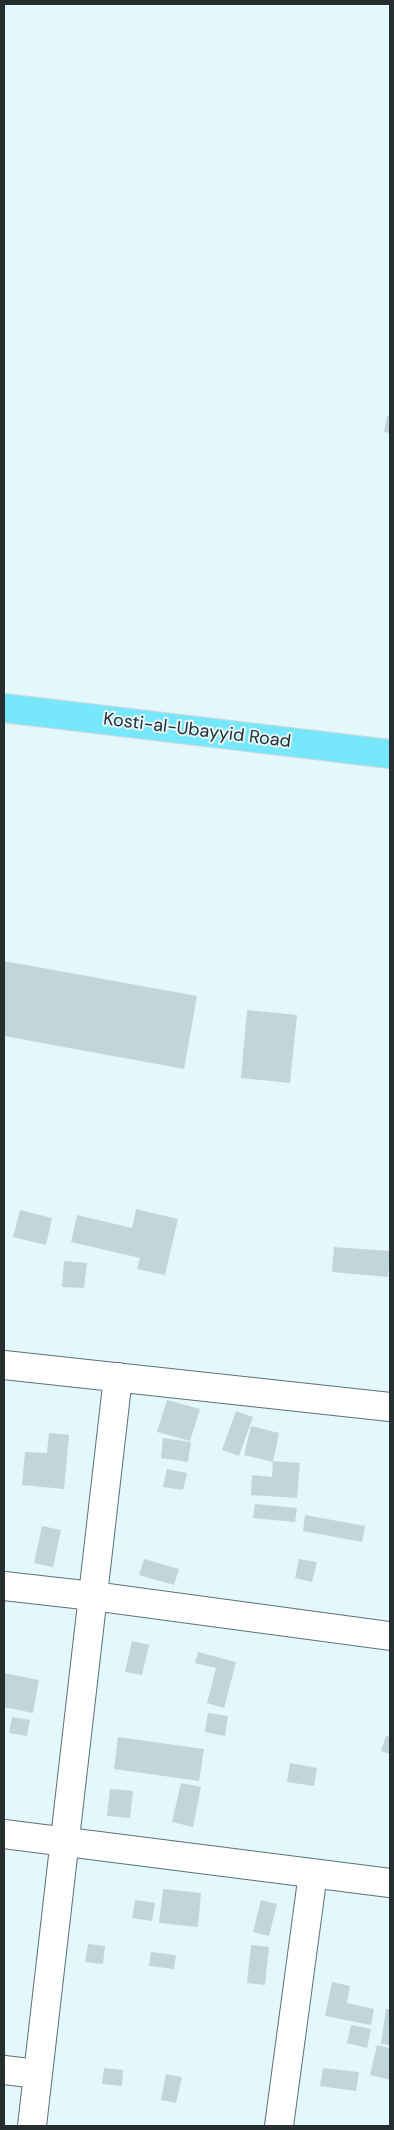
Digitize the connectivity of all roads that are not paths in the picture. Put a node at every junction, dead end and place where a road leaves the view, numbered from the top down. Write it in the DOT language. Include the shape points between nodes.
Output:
graph roads {
  1 [pos="4,708"];
  2 [pos="390,754"];
  3 [pos="4,1365"];
  4 [pos="118,1377"];
  5 [pos="390,1407"];
  6 [pos="4,1586"];
  7 [pos="93,1596"];
  8 [pos="390,1636"];
  9 [pos="4,1834"];
  10 [pos="65,1840"];
  11 [pos="313,1873"];
  12 [pos="390,1883"];
  13 [pos="4,2070"];
  14 [pos="38,2074"];
  15 [pos="32,2126"];
  16 [pos="280,2126"];
  1 -- 2 [label="highway, Kosti-al-Ubayyid Road"];
  3 -- 4 [label="street"];
  4 -- 5 [label="street"];
  4 -- 7 [label="street"];
  6 -- 7 [label="street"];
  7 -- 8 [label="street"];
  7 -- 10 [label="street"];
  9 -- 10 [label="street"];
  10 -- 11 [label="street"];
  10 -- 14 [label="street"];
  11 -- 12 [label="street"];
  11 -- 16 [label="street"];
  13 -- 14 [label="street"];
  14 -- 15 [label="street"];
}
